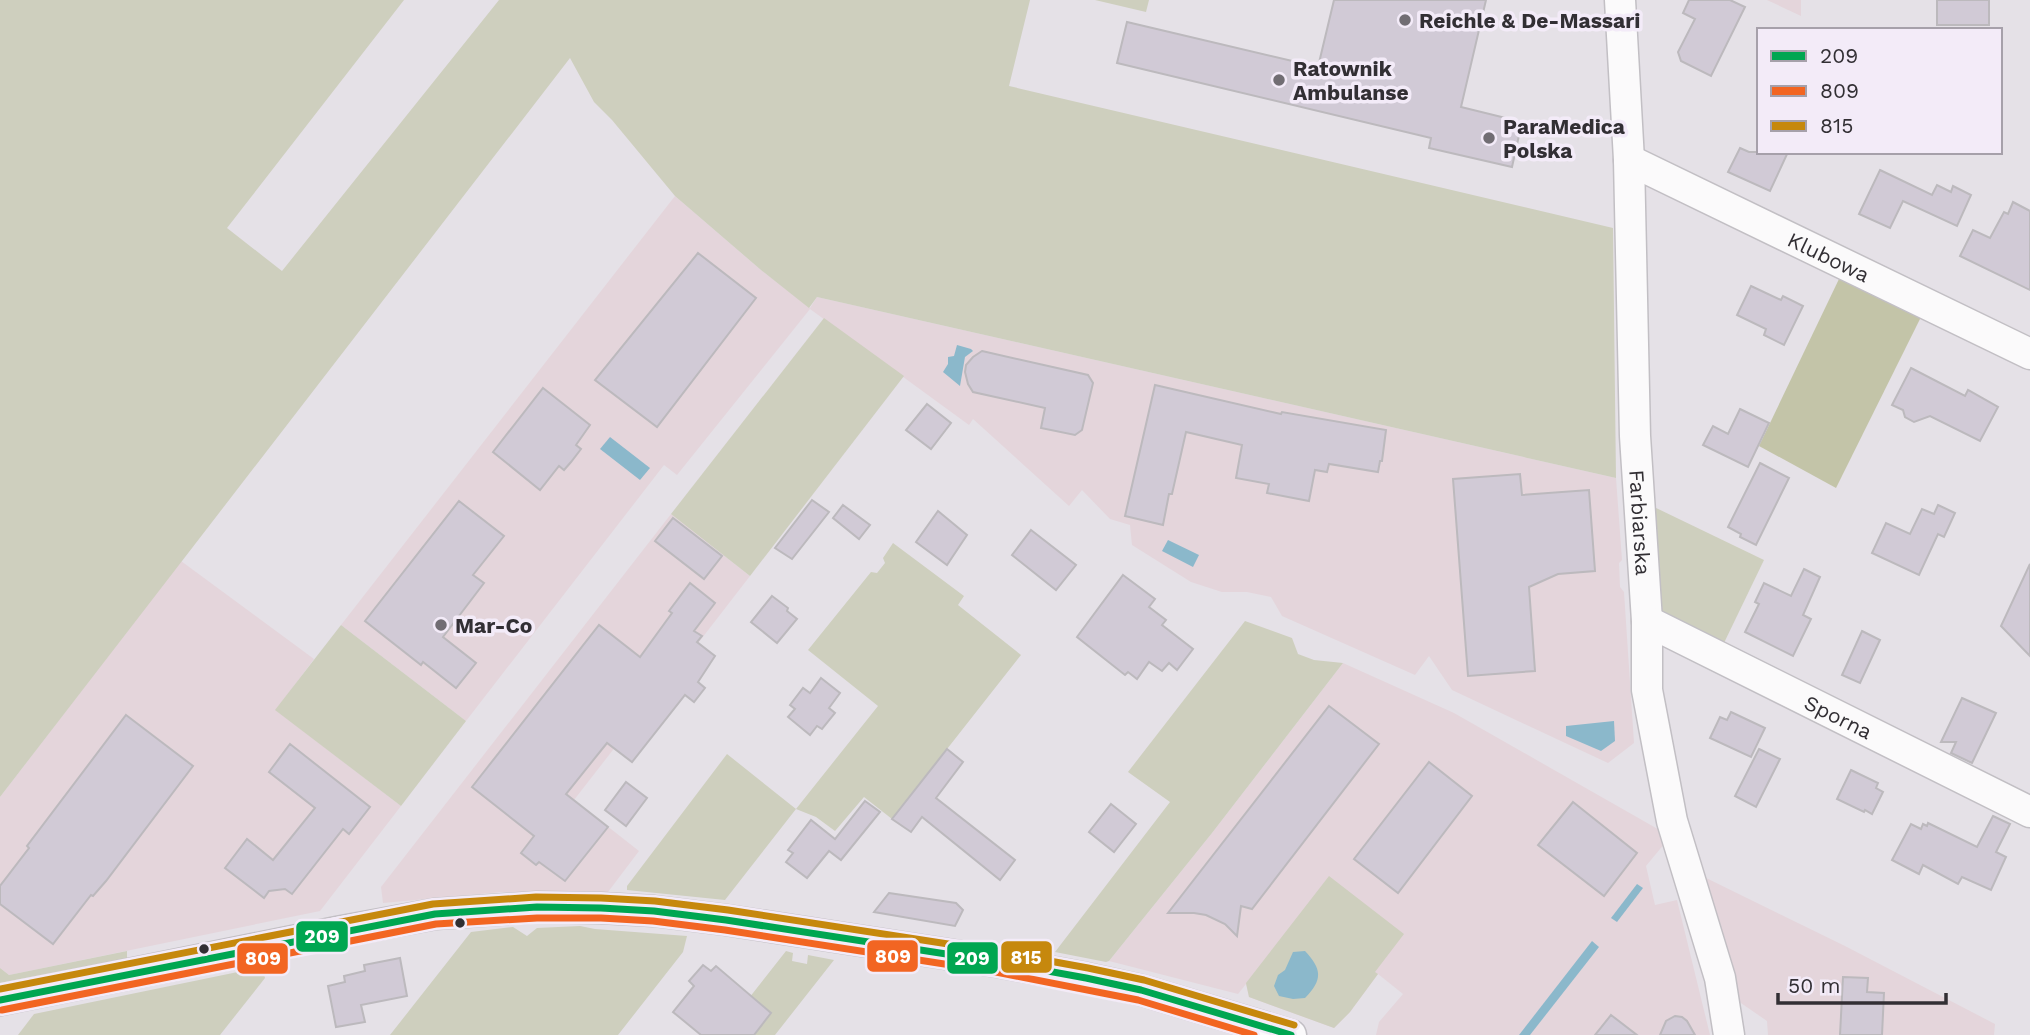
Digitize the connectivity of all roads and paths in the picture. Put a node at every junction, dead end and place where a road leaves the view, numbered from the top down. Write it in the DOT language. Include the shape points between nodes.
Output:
graph roads {
  1 [pos="1620,0"];
  2 [pos="1629,160"];
  3 [pos="2030,354"];
  4 [pos="1647,621"];
  5 [pos="2030,812"];
  6 [pos="0,1000"];
  7 [pos="1291,1035"];
  8 [pos="1729,1035"];
  1 -- 2 [label="street, Farbiarska"];
  2 -- 3 [label="street, Klubowa"];
  2 -- 4 [label="street, Farbiarska" via="1635,436"];
  4 -- 5 [label="street, Sporna"];
  4 -- 8 [label="street, Farbiarska" via="1647,690 1670,808 1720,978"];
  6 -- 7 [label="street" via="435,914 601,908 726,920 1086,978"];
}
